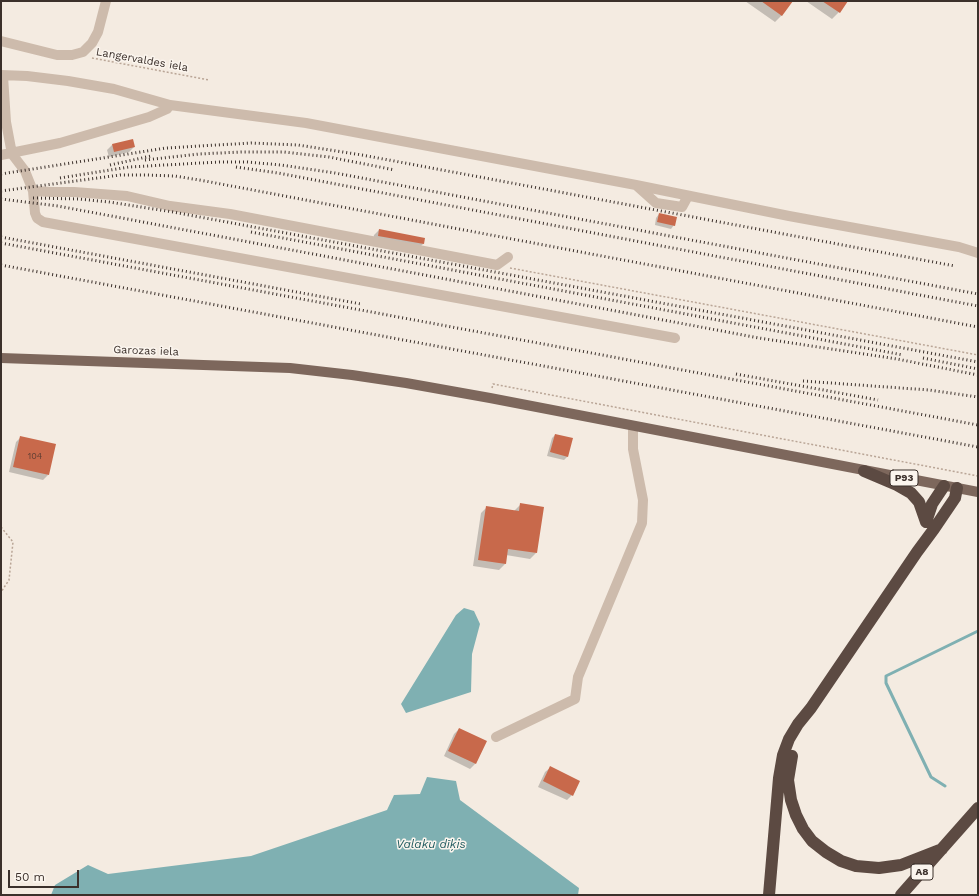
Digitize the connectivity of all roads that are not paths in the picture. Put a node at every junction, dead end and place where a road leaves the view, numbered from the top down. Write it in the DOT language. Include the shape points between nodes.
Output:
graph roads {
  1 [pos="106,1"];
  2 [pos="1,41"];
  3 [pos="2,76"];
  4 [pos="170,105"];
  5 [pos="12,154"];
  6 [pos="1,155"];
  7 [pos="34,191"];
  8 [pos="978,253"];
  9 [pos="508,257"];
  10 [pos="675,338"];
  11 [pos="1,358"];
  12 [pos="633,426"];
  13 [pos="864,471"];
  14 [pos="944,486"];
  15 [pos="957,488"];
  16 [pos="978,492"];
  17 [pos="926,522"];
  18 [pos="917,552"];
  19 [pos="811,708"];
  20 [pos="496,737"];
  21 [pos="978,808"];
  22 [pos="942,849"];
  23 [pos="769,895"];
  24 [pos="901,895"];
  1 -- 2 [label="street" via="98,32 83,52 72,55 57,54"];
  3 -- 4 [label="street" via="68,81 114,89"];
  3 -- 5 [label="street"];
  4 -- 5 [label="street" via="150,117"];
  4 -- 8 [label="street" via="306,123 959,247"];
  5 -- 6 [label="street"];
  5 -- 7 [label="street" via="25,171"];
  7 -- 9 [label="street" via="127,196 497,265"];
  7 -- 10 [label="street" via="35,213 43,222"];
  11 -- 12 [label="main road, Garozas iela / P93" via="290,368 406,383"];
  12 -- 13 [label="main road, P93"];
  12 -- 20 [label="street" via="633,449 643,500 642,523 578,677 575,699"];
  13 -- 14 [label="main road, P93"];
  13 -- 17 [label="highway" via="911,493 919,502"];
  14 -- 15 [label="main road, P93"];
  14 -- 17 [label="highway" via="932,504"];
  15 -- 16 [label="main road, P93"];
  15 -- 18 [label="highway" via="955,498"];
  17 -- 18 [label="highway"];
  18 -- 19 [label="highway"];
  19 -- 22 [label="highway" via="795,744 788,780 796,815 812,841 841,861 856,866 879,868 901,865"];
  19 -- 23 [label="highway" via="789,739 783,755"];
  21 -- 22 [label="highway, A8"];
  22 -- 24 [label="highway, A8"];
}
